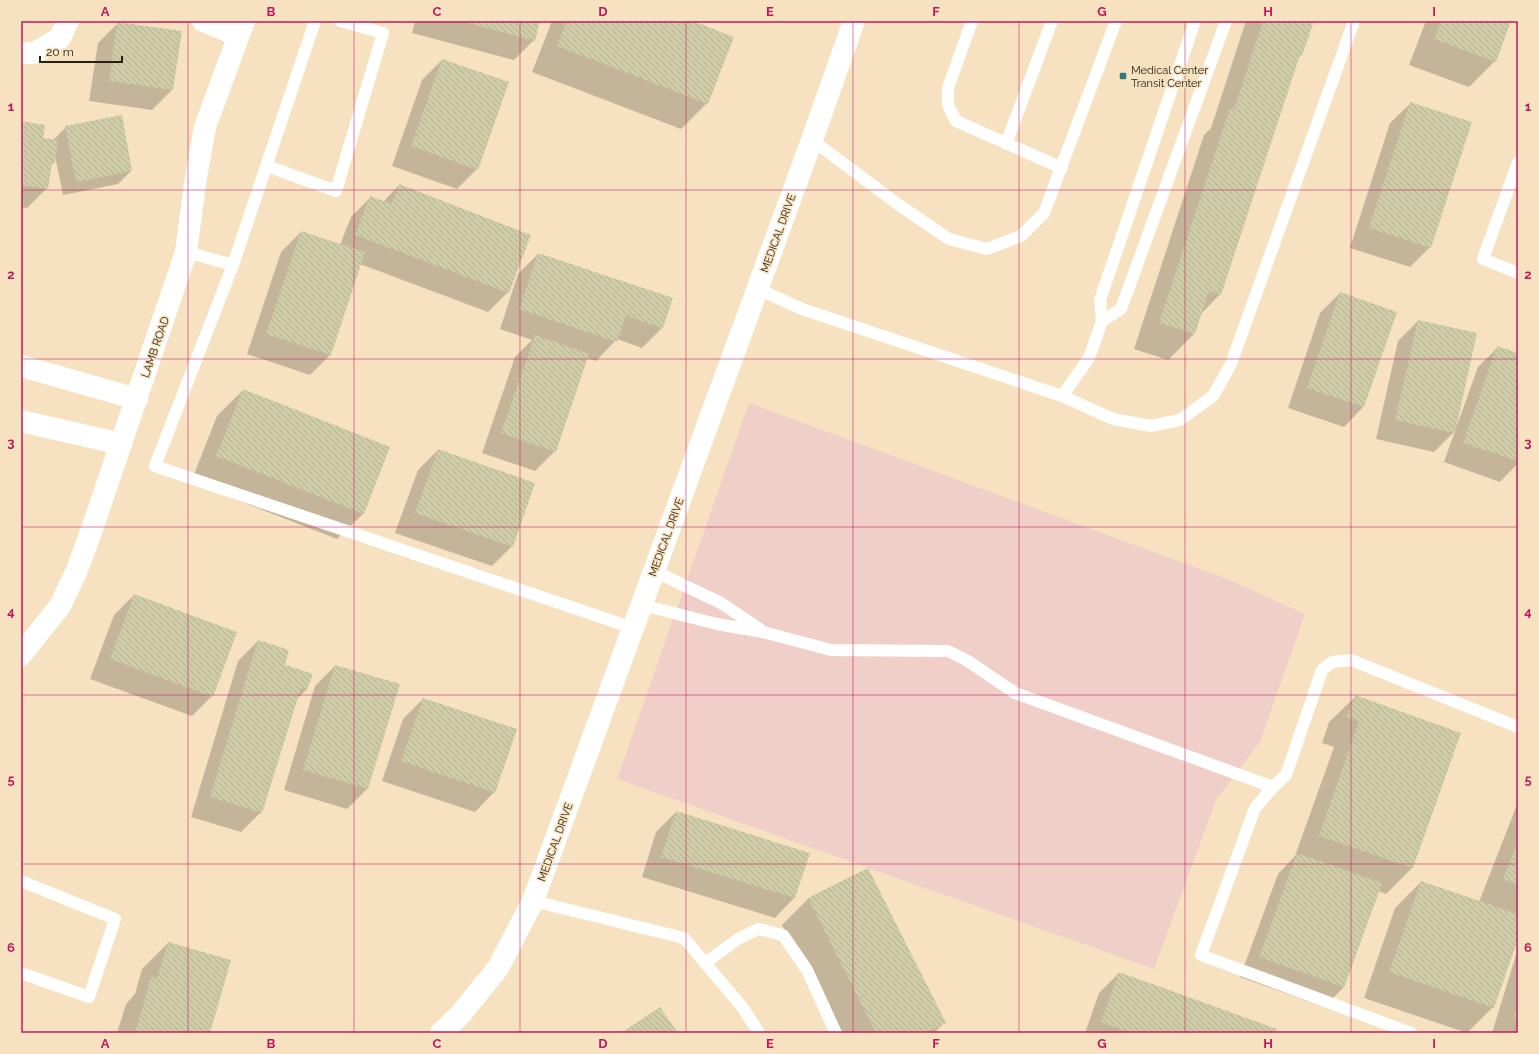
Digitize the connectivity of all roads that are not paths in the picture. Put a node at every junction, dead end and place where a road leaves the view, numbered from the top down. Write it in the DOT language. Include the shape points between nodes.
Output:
graph roads {
  1 [pos="68,21"];
  2 [pos="202,21"];
  3 [pos="315,21"];
  4 [pos="340,21"];
  5 [pos="854,21"];
  6 [pos="972,21"];
  7 [pos="1052,21"];
  8 [pos="1116,21"];
  9 [pos="1195,21"];
  10 [pos="1226,21"];
  11 [pos="1354,21"];
  12 [pos="241,28"];
  13 [pos="21,53"];
  14 [pos="812,140"];
  15 [pos="1006,144"];
  16 [pos="1518,162"];
  17 [pos="267,166"];
  18 [pos="1062,168"];
  19 [pos="186,252"];
  20 [pos="233,265"];
  21 [pos="1518,273"];
  22 [pos="758,289"];
  23 [pos="1102,321"];
  24 [pos="21,366"];
  25 [pos="1062,396"];
  26 [pos="137,399"];
  27 [pos="21,421"];
  28 [pos="121,444"];
  29 [pos="654,571"];
  30 [pos="642,605"];
  31 [pos="633,628"];
  32 [pos="763,632"];
  33 [pos="21,655"];
  34 [pos="1518,727"];
  35 [pos="1273,787"];
  36 [pos="21,881"];
  37 [pos="533,901"];
  38 [pos="705,963"];
  39 [pos="21,973"];
  40 [pos="441,1033"];
  41 [pos="759,1033"];
  42 [pos="836,1033"];
  43 [pos="1411,1033"];
  1 -- 13 [label="street" via="60,38 35,53"];
  2 -- 12 [label="street"];
  3 -- 17 [label="lane"];
  4 -- 17 [label="lane" via="383,33 336,191"];
  5 -- 14 [label="street, MEDICAL DRIVE"];
  6 -- 15 [label="lane" via="948,88 948,106 956,121"];
  7 -- 15 [label="lane"];
  8 -- 18 [label="lane"];
  9 -- 23 [label="lane" via="1100,300"];
  10 -- 23 [label="lane" via="1121,309"];
  11 -- 25 [label="lane" via="1231,364 1213,396 1180,420 1151,426 1113,419"];
  12 -- 19 [label="street, LAMB ROAD" via="205,128"];
  14 -- 18 [label="lane" via="949,239 986,249 1021,236 1044,213"];
  14 -- 22 [label="street, MEDICAL DRIVE"];
  15 -- 18 [label="lane"];
  16 -- 21 [label="lane" via="1482,260"];
  17 -- 20 [label="lane"];
  19 -- 20 [label="lane"];
  19 -- 26 [label="street, LAMB ROAD"];
  20 -- 31 [label="lane" via="155,466"];
  22 -- 25 [label="lane" via="802,309"];
  22 -- 29 [label="street, MEDICAL DRIVE"];
  23 -- 25 [label="lane" via="1089,358"];
  24 -- 26 [label="street"];
  26 -- 28 [label="street, LAMB ROAD"];
  27 -- 28 [label="street"];
  28 -- 33 [label="street, LAMB ROAD" via="77,570 60,606"];
  29 -- 30 [label="street, MEDICAL DRIVE"];
  29 -- 32 [label="lane" via="722,603"];
  30 -- 31 [label="street, MEDICAL DRIVE"];
  30 -- 32 [label="lane" via="717,624"];
  31 -- 37 [label="street, MEDICAL DRIVE"];
  32 -- 35 [label="lane" via="831,650 948,651 968,661 1015,693"];
  34 -- 35 [label="lane" via="1351,660 1332,662 1322,670 1286,775"];
  35 -- 43 [label="lane" via="1254,808 1201,955"];
  36 -- 39 [label="lane" via="115,919 89,997"];
  37 -- 38 [label="lane" via="684,938"];
  37 -- 40 [label="street, MEDICAL DRIVE" via="498,968 460,1015"];
  38 -- 41 [label="lane" via="743,1008"];
  38 -- 42 [label="lane" via="738,939 758,929 783,935 807,970"];
}
